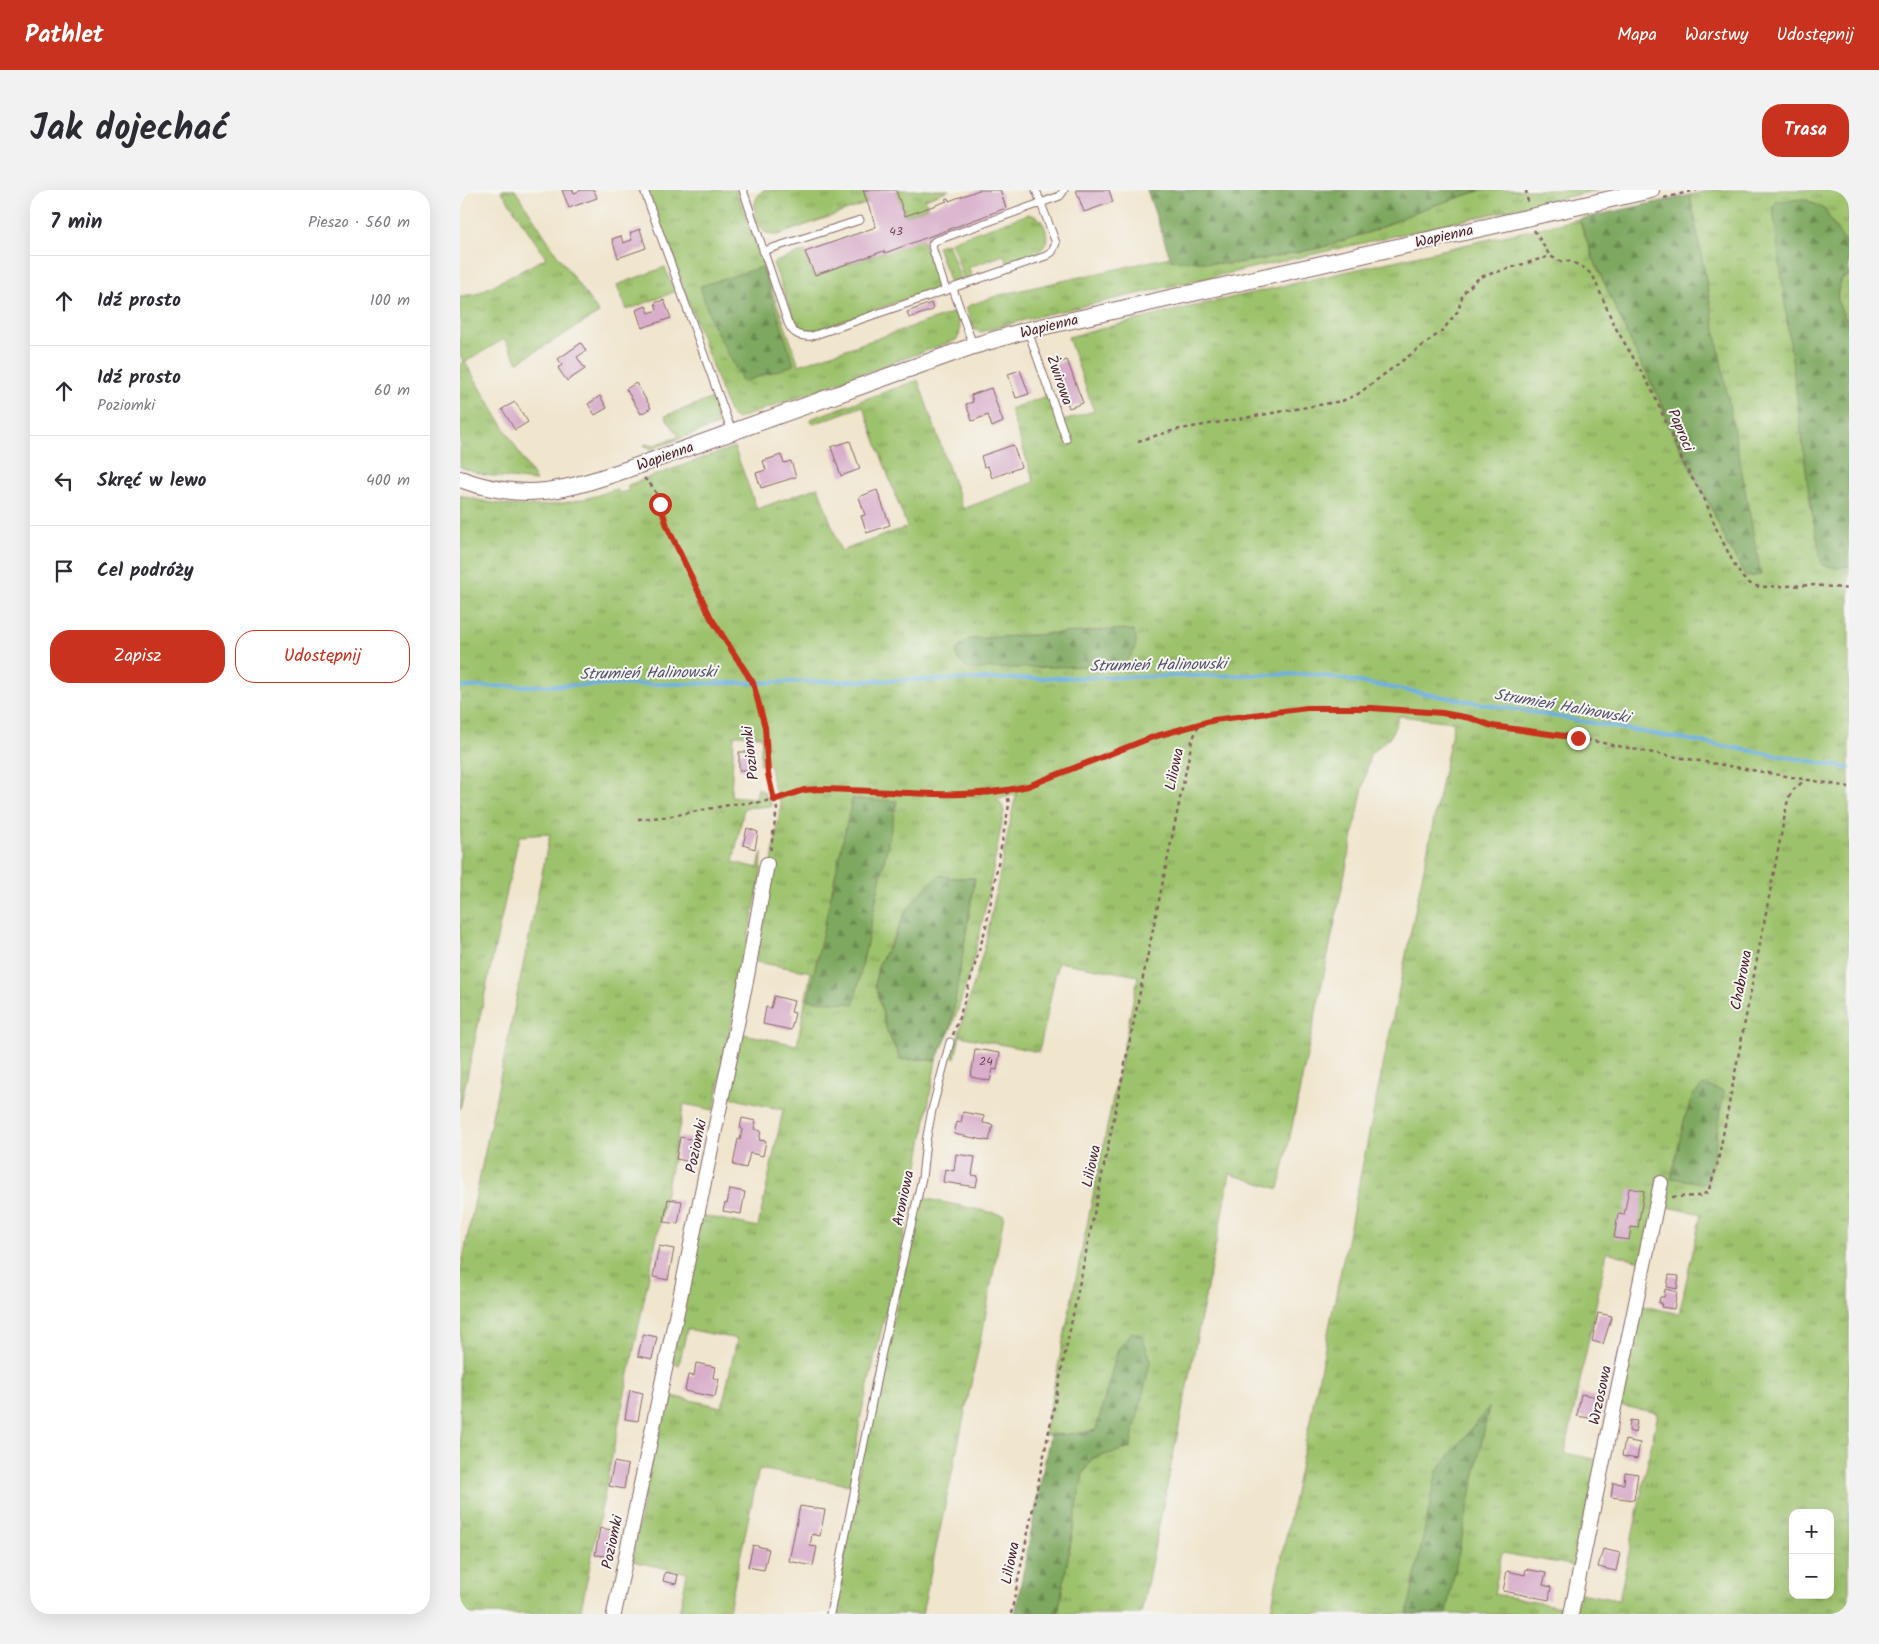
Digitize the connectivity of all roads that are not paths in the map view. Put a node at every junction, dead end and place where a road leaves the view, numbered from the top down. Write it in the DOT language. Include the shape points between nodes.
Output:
graph roads {
  1 [pos="644,190"];
  2 [pos="744,190"];
  3 [pos="1036,190"];
  4 [pos="1064,190"];
  5 [pos="1656,194"];
  6 [pos="1042,203"];
  7 [pos="860,220"];
  8 [pos="762,251"];
  9 [pos="949,290"];
  10 [pos="1028,330"];
  11 [pos="973,346"];
  12 [pos="732,432"];
  13 [pos="1066,440"];
  14 [pos="460,479"];
  15 [pos="767,864"];
  16 [pos="950,1042"];
  17 [pos="1660,1190"];
  18 [pos="614,1614"];
  19 [pos="830,1614"];
  20 [pos="1571,1614"];
  1 -- 12 [label="lane"];
  2 -- 8 [label="lane"];
  3 -- 6 [label="lane"];
  4 -- 6 [label="lane" via="1060,196"];
  5 -- 10 [label="street, Wapienna" via="1530,217"];
  6 -- 9 [label="lane" via="1055,239 1052,252"];
  6 -- 9 [label="lane" via="935,241 932,250"];
  7 -- 8 [label="lane"];
  8 -- 9 [label="lane" via="791,330 804,337"];
  9 -- 11 [label="lane"];
  10 -- 11 [label="street, Wapienna"];
  10 -- 13 [label="lane, Żwirowa"];
  11 -- 12 [label="street, Wapienna"];
  12 -- 14 [label="street, Wapienna" via="634,467 556,490 491,489"];
  15 -- 18 [label="street, Poziomki" via="748,976"];
  16 -- 19 [label="lane, Aroniowa" via="932,1110 922,1178 882,1352"];
  17 -- 20 [label="street, Wrzosowa"];
}
